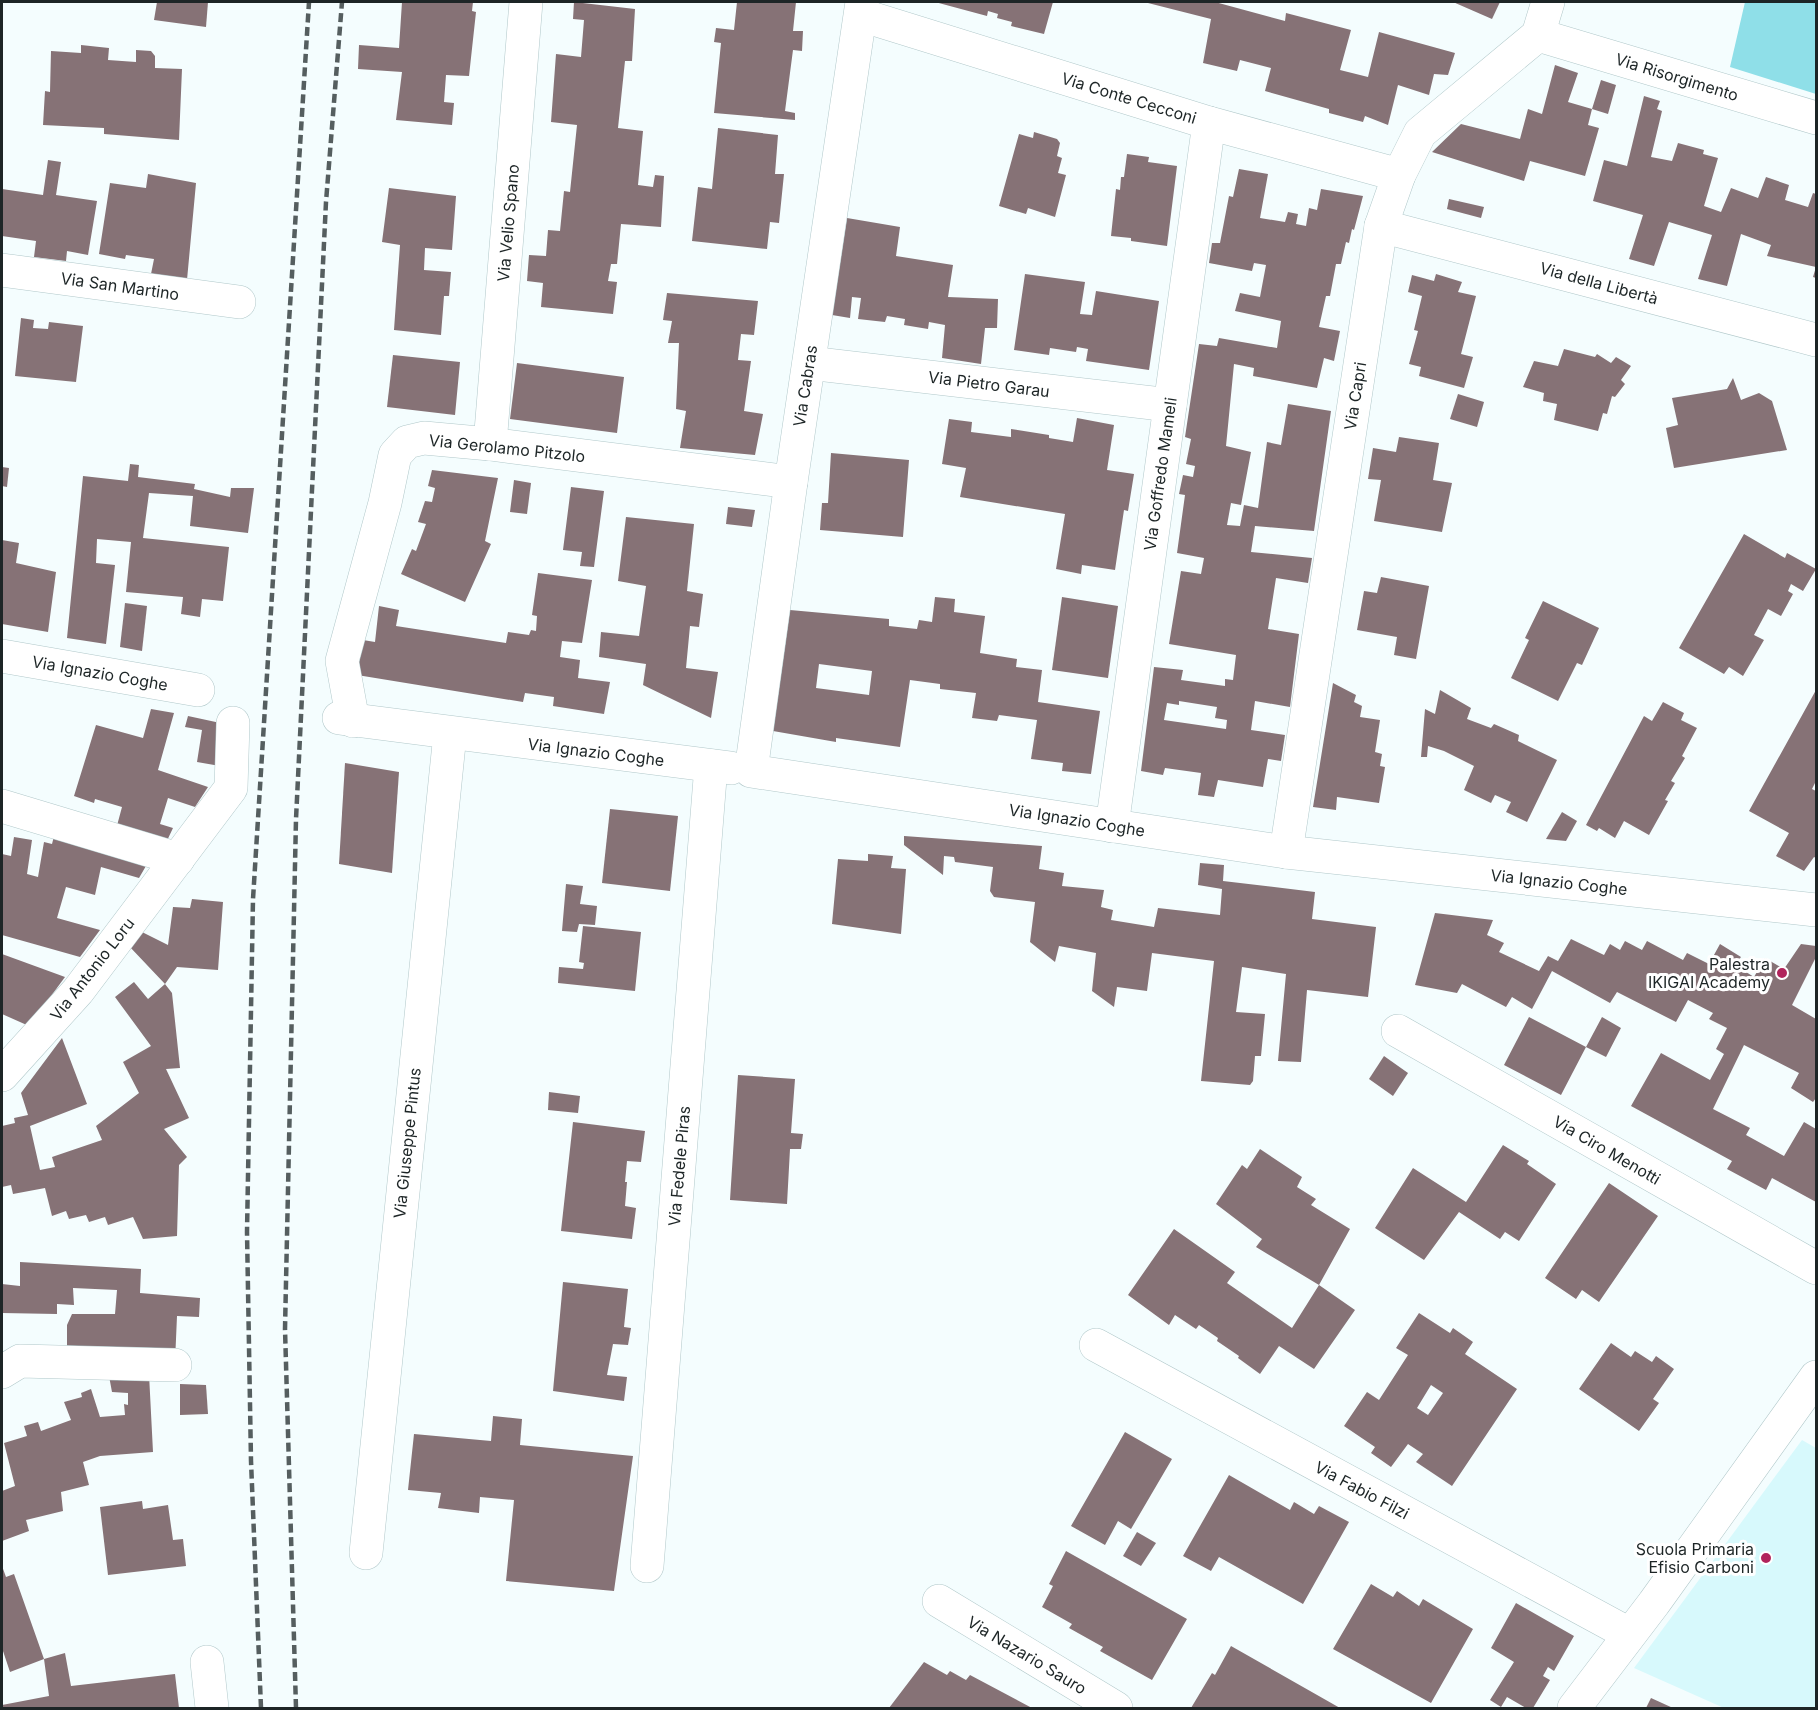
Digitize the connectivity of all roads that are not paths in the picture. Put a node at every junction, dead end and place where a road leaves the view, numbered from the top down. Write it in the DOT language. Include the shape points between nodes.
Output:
graph roads {
  1 [pos="526,2"];
  2 [pos="1548,2"];
  3 [pos="861,8"];
  4 [pos="896,14"];
  5 [pos="1538,35"];
  6 [pos="1816,118"];
  7 [pos="1209,123"];
  8 [pos="1399,175"];
  9 [pos="1382,226"];
  10 [pos="2,270"];
  11 [pos="239,302"];
  12 [pos="1816,340"];
  13 [pos="809,363"];
  14 [pos="1170,405"];
  15 [pos="490,444"];
  16 [pos="791,482"];
  17 [pos="2,656"];
  18 [pos="198,690"];
  19 [pos="346,720"];
  20 [pos="234,723"];
  21 [pos="450,734"];
  22 [pos="711,766"];
  23 [pos="751,771"];
  24 [pos="2,806"];
  25 [pos="1112,826"];
  26 [pos="1286,852"];
  27 [pos="178,859"];
  28 [pos="1816,910"];
  29 [pos="1398,1031"];
  30 [pos="2,1075"];
  31 [pos="1816,1268"];
  32 [pos="1096,1345"];
  33 [pos="175,1365"];
  34 [pos="2,1372"];
  35 [pos="1816,1377"];
  36 [pos="366,1553"];
  37 [pos="647,1566"];
  38 [pos="939,1602"];
  39 [pos="1629,1634"];
  40 [pos="207,1662"];
  41 [pos="212,1708"];
  42 [pos="1116,1708"];
  43 [pos="1574,1708"];
  1 -- 15 [label="street, Via Velio Spano"];
  2 -- 5 [label="street"];
  3 -- 4 [label="street, Via Conte Cecconi"];
  3 -- 13 [label="street, Via Cabras"];
  4 -- 7 [label="street, Via Conte Cecconi"];
  5 -- 6 [label="street, Via Risorgimento"];
  5 -- 8 [label="street, Via Capri" via="1420,133"];
  7 -- 8 [label="street, Via Conte Cecconi"];
  7 -- 14 [label="street, Via Goffredo Mameli"];
  8 -- 9 [label="street, Via Capri"];
  9 -- 12 [label="street, Via della Libertà"];
  9 -- 26 [label="street, Via Capri"];
  10 -- 11 [label="street, Via San Martino"];
  13 -- 14 [label="street, Via Pietro Garau"];
  13 -- 16 [label="street, Via Cabras"];
  14 -- 25 [label="street, Via Goffredo Mameli"];
  15 -- 16 [label="street, Via Gerolamo Pitzolo"];
  15 -- 19 [label="street, Via Gerolamo Pitzolo" via="424,438 407,442 394,455 385,503 342,661"];
  16 -- 23 [label="street, Via Cabras"];
  17 -- 18 [label="street, Via Ignazio Coghe"];
  19 -- 21 [label="street, Via Ignazio Coghe"];
  20 -- 27 [label="street, Via Antonio Loru" via="231,788"];
  21 -- 22 [label="street, Via Ignazio Coghe"];
  21 -- 36 [label="street, Via Giuseppe Pintus"];
  22 -- 23 [label="street, Via Ignazio Coghe"];
  22 -- 37 [label="street, Via Fedele Piras"];
  23 -- 25 [label="street, Via Ignazio Coghe"];
  24 -- 27 [label="street"];
  25 -- 26 [label="street, Via Ignazio Coghe"];
  26 -- 28 [label="street, Via Ignazio Coghe"];
  27 -- 30 [label="street, Via Antonio Loru" via="78,991"];
  29 -- 31 [label="street, Via Ciro Menotti"];
  32 -- 39 [label="street, Via Fabio Filzi"];
  33 -- 34 [label="street" via="20,1361"];
  35 -- 39 [label="street"];
  38 -- 42 [label="street, Via Nazario Sauro"];
  39 -- 43 [label="street"];
  40 -- 41 [label="street"];
}
